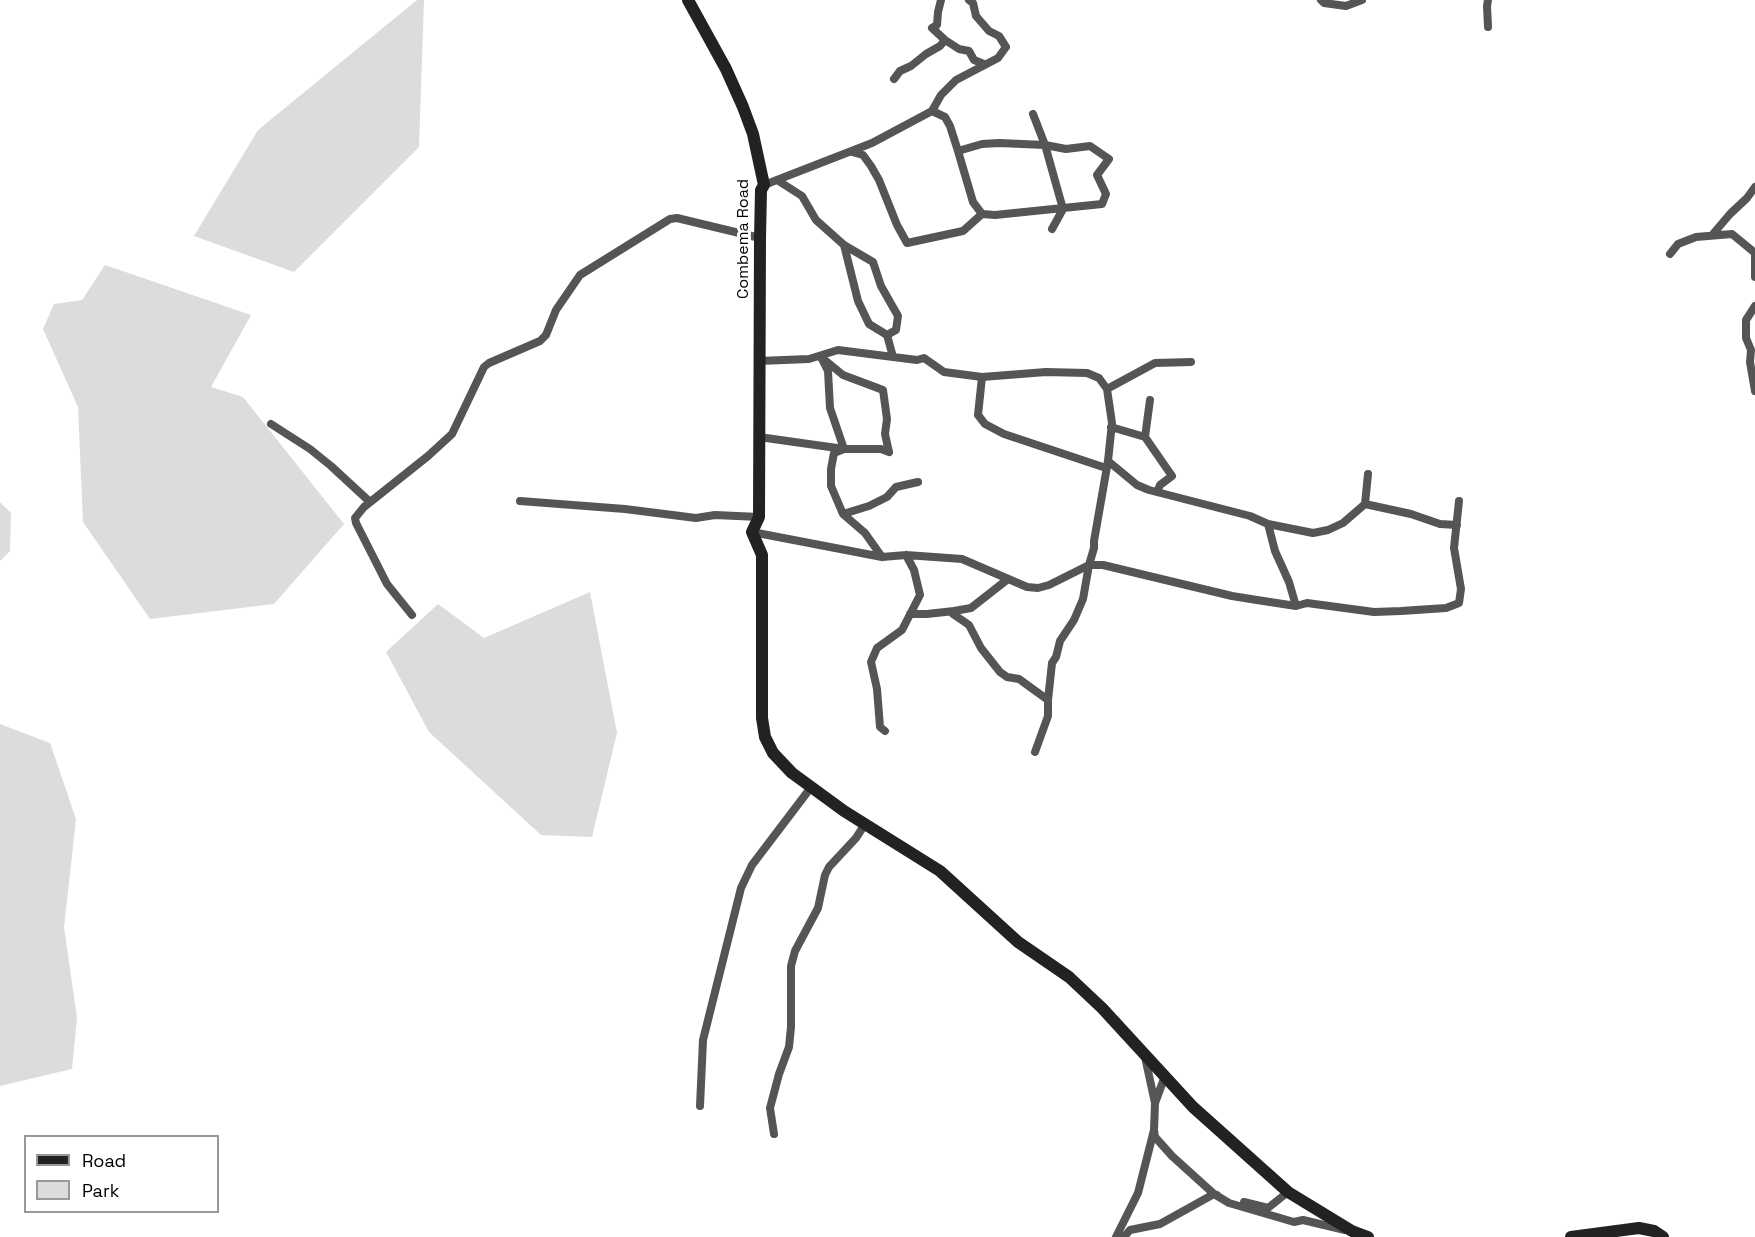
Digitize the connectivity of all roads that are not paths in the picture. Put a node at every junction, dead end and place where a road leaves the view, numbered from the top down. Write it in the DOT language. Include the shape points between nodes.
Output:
graph roads {
  1 [pos="688,0"];
  2 [pos="941,0"];
  3 [pos="969,0"];
  4 [pos="1321,0"];
  5 [pos="1362,0"];
  6 [pos="1488,0"];
  7 [pos="1488,27"];
  8 [pos="945,40"];
  9 [pos="984,64"];
  10 [pos="894,79"];
  11 [pos="932,111"];
  12 [pos="1033,114"];
  13 [pos="1045,145"];
  14 [pos="958,151"];
  15 [pos="852,152"];
  16 [pos="777,180"];
  17 [pos="764,185"];
  18 [pos="1755,187"];
  19 [pos="1062,208"];
  20 [pos="982,214"];
  21 [pos="1052,229"];
  22 [pos="1713,234"];
  23 [pos="760,238"];
  24 [pos="844,244"];
  25 [pos="1670,254"];
  26 [pos="1755,277"];
  27 [pos="1755,306"];
  28 [pos="887,335"];
  29 [pos="821,357"];
  30 [pos="893,357"];
  31 [pos="759,361"];
  32 [pos="1191,362"];
  33 [pos="982,377"];
  34 [pos="1107,389"];
  35 [pos="1755,391"];
  36 [pos="1150,400"];
  37 [pos="271,424"];
  38 [pos="1111,427"];
  39 [pos="759,436"];
  40 [pos="1145,437"];
  41 [pos="844,449"];
  42 [pos="1107,464"];
  43 [pos="1368,474"];
  44 [pos="918,482"];
  45 [pos="1157,492"];
  46 [pos="520,501"];
  47 [pos="1459,501"];
  48 [pos="370,502"];
  49 [pos="1365,504"];
  50 [pos="843,514"];
  51 [pos="759,517"];
  52 [pos="1268,524"];
  53 [pos="1457,525"];
  54 [pos="752,532"];
  55 [pos="906,555"];
  56 [pos="882,557"];
  57 [pos="1089,566"];
  58 [pos="1008,579"];
  59 [pos="1296,606"];
  60 [pos="954,610"];
  61 [pos="910,614"];
  62 [pos="412,615"];
  63 [pos="1048,700"];
  64 [pos="885,731"];
  65 [pos="1035,752"];
  66 [pos="812,786"];
  67 [pos="865,824"];
  68 [pos="1145,1054"];
  69 [pos="1165,1076"];
  70 [pos="1155,1103"];
  71 [pos="700,1106"];
  72 [pos="1154,1130"];
  73 [pos="774,1134"];
  74 [pos="1288,1192"];
  75 [pos="1214,1194"];
  76 [pos="1352,1231"];
  77 [pos="1116,1237"];
  78 [pos="1124,1237"];
  79 [pos="1368,1237"];
  80 [pos="1572,1237"];
  81 [pos="1663,1237"];
  1 -- 17 [label="street, Combema Road" via="740,99 753,134"];
  2 -- 8 [label="street" via="937,25 932,28"];
  3 -- 9 [label="street" via="975,16 1006,47 998,58"];
  4 -- 5 [label="street" via="1346,6"];
  6 -- 7 [label="street"];
  8 -- 9 [label="street" via="969,51 974,60"];
  8 -- 10 [label="street"];
  9 -- 11 [label="street" via="956,80"];
  11 -- 14 [label="street" via="945,117"];
  11 -- 15 [label="street"];
  12 -- 13 [label="street"];
  13 -- 14 [label="street" via="982,144"];
  13 -- 19 [label="street"];
  13 -- 19 [label="street" via="1066,149 1090,146 1109,159 1097,176 1106,194 1102,204"];
  14 -- 20 [label="street" via="973,202"];
  15 -- 16 [label="street"];
  15 -- 20 [label="street" via="863,155 872,166 907,243 963,231"];
  16 -- 17 [label="street"];
  16 -- 24 [label="street" via="802,196 816,220"];
  17 -- 23 [label="street, Combema Road"];
  18 -- 22 [label="street"];
  19 -- 20 [label="street"];
  19 -- 21 [label="street"];
  22 -- 25 [label="street" via="1678,244"];
  22 -- 26 [label="street" via="1732,234 1755,253"];
  23 -- 31 [label="street, Combema Road"];
  23 -- 48 [label="street" via="670,219 593,266 575,281 556,309 546,335 484,367 452,434"];
  24 -- 28 [label="street" via="858,301 869,324"];
  24 -- 28 [label="street" via="873,262 898,316 896,330"];
  27 -- 35 [label="street" via="1746,320"];
  28 -- 30 [label="street"];
  29 -- 30 [label="street" via="838,350"];
  29 -- 31 [label="street"];
  29 -- 41 [label="street" via="828,371 830,408"];
  29 -- 41 [label="street" via="843,375 883,390 889,452"];
  30 -- 33 [label="street" via="924,358 944,372"];
  31 -- 39 [label="street, Combema Road"];
  32 -- 34 [label="street" via="1155,363"];
  33 -- 34 [label="street" via="1087,373 1099,378"];
  33 -- 42 [label="street" via="978,415 986,424 1004,434"];
  34 -- 38 [label="street"];
  36 -- 40 [label="street"];
  37 -- 48 [label="street" via="324,460"];
  38 -- 40 [label="street"];
  38 -- 42 [label="street"];
  39 -- 41 [label="street"];
  39 -- 51 [label="street, Combema Road"];
  40 -- 45 [label="street" via="1172,476"];
  41 -- 50 [label="street" via="834,453 831,469 831,486"];
  42 -- 45 [label="street"];
  42 -- 57 [label="street"];
  43 -- 49 [label="street"];
  44 -- 50 [label="street" via="896,487 887,497"];
  45 -- 52 [label="street"];
  46 -- 51 [label="street" via="696,518"];
  47 -- 53 [label="street"];
  48 -- 62 [label="street" via="357,513 356,523 387,584"];
  49 -- 52 [label="street" via="1328,530 1313,533"];
  49 -- 53 [label="street"];
  50 -- 56 [label="street" via="865,533"];
  51 -- 54 [label="street"];
  52 -- 59 [label="street"];
  53 -- 59 [label="street" via="1454,548 1461,597 1454,607 1374,612 1307,603"];
  54 -- 56 [label="street"];
  54 -- 66 [label="street" via="762,555 765,736 780,762"];
  55 -- 56 [label="street"];
  55 -- 58 [label="street" via="962,559"];
  55 -- 61 [label="street" via="920,595"];
  57 -- 58 [label="street" via="1038,588"];
  57 -- 59 [label="street" via="1103,565 1232,596"];
  57 -- 63 [label="street" via="1083,599 1052,663"];
  58 -- 60 [label="street" via="971,608"];
  60 -- 61 [label="street"];
  60 -- 63 [label="street" via="953,614 969,625 1000,672 1019,679"];
  61 -- 64 [label="street" via="902,630 877,648 871,662 878,688 880,727"];
  63 -- 65 [label="street" via="1048,716"];
  66 -- 67 [label="street"];
  66 -- 71 [label="street" via="752,865 741,888 703,1040"];
  67 -- 68 [label="street" via="940,871 1018,942 1069,977"];
  67 -- 73 [label="street" via="829,867 818,908 795,951 791,966 789,1047 770,1108"];
  68 -- 69 [label="street"];
  68 -- 70 [label="street"];
  69 -- 70 [label="street"];
  69 -- 74 [label="street" via="1193,1107"];
  70 -- 72 [label="street"];
  72 -- 75 [label="street" via="1155,1137 1172,1156"];
  72 -- 77 [label="street" via="1138,1193"];
  74 -- 75 [label="street" via="1268,1208"];
  74 -- 76 [label="street"];
  75 -- 76 [label="street" via="1229,1203 1294,1222 1304,1220"];
  75 -- 78 [label="street" via="1160,1224 1130,1230"];
  76 -- 79 [label="street"];
  80 -- 81 [label="street" via="1639,1228"];
}
